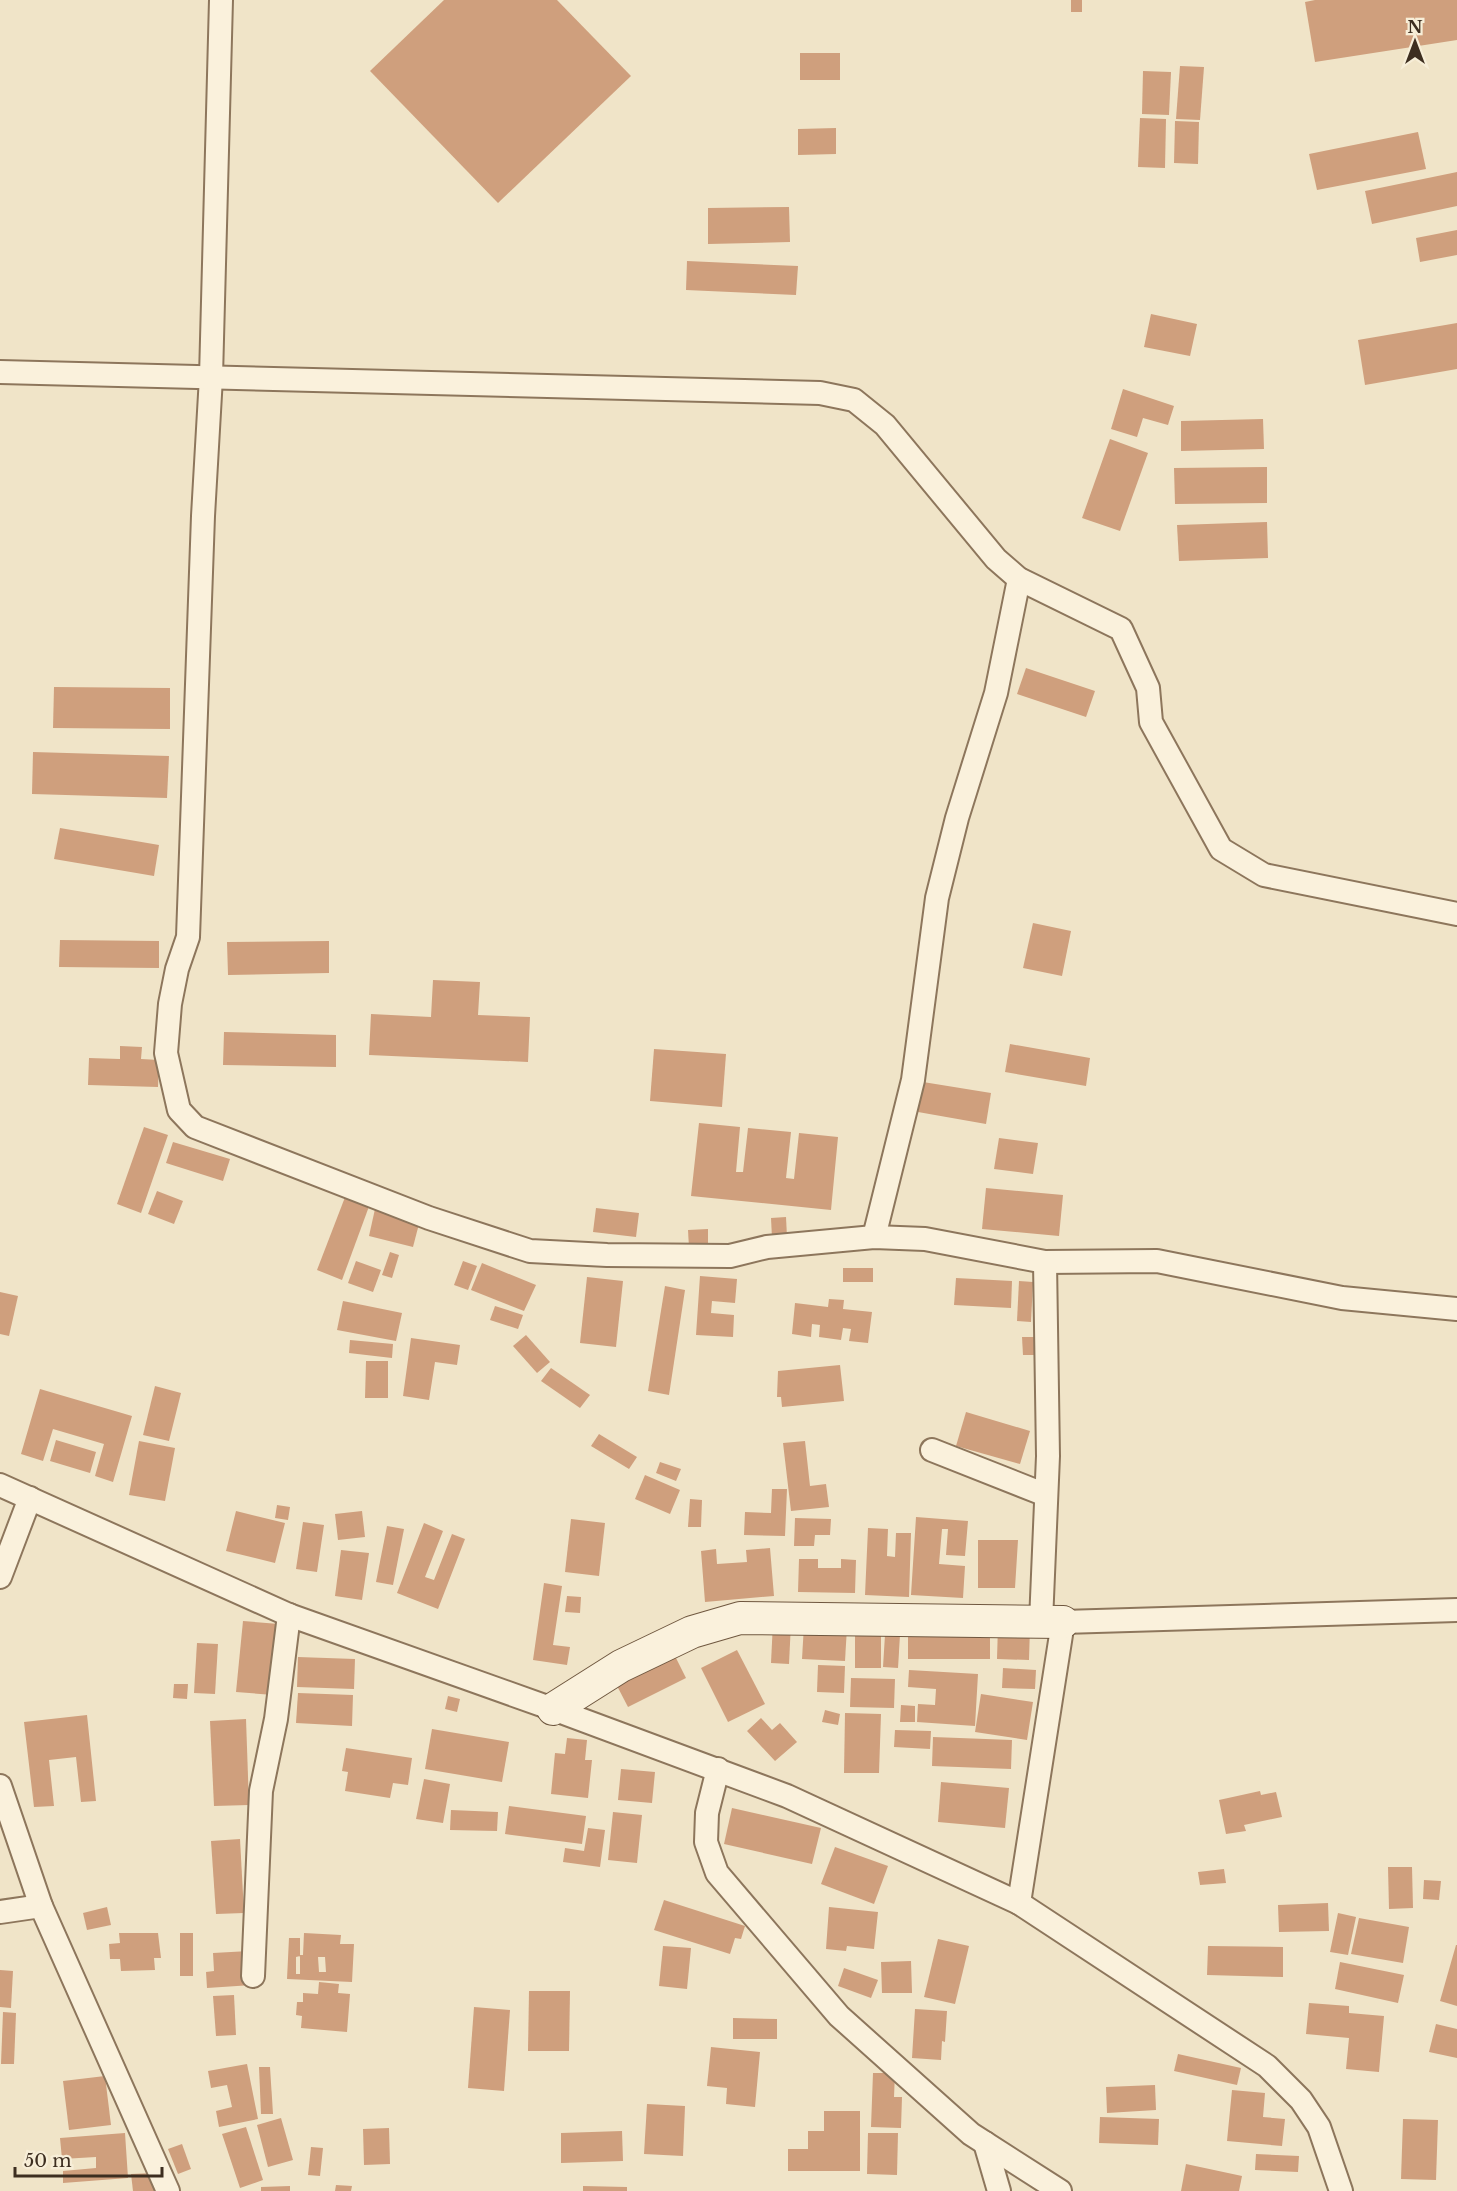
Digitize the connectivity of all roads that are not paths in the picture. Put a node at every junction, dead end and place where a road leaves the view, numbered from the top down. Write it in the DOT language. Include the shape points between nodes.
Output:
graph roads {
  1 [pos="221,0"];
  2 [pos="0,372"];
  3 [pos="211,377"];
  4 [pos="1020,579"];
  5 [pos="1457,914"];
  6 [pos="874,1237"];
  7 [pos="1045,1262"];
  8 [pos="1457,1309"];
  9 [pos="932,1450"];
  10 [pos="0,1485"];
  11 [pos="1047,1495"];
  12 [pos="30,1498"];
  13 [pos="0,1577"];
  14 [pos="1457,1610"];
  15 [pos="289,1615"];
  16 [pos="1052,1622"];
  17 [pos="553,1709"];
  18 [pos="718,1769"];
  19 [pos="0,1786"];
  20 [pos="1020,1903"];
  21 [pos="40,1906"];
  22 [pos="0,1912"];
  23 [pos="253,1976"];
  24 [pos="985,2143"];
  25 [pos="168,2191"];
  26 [pos="999,2191"];
  27 [pos="1060,2191"];
  28 [pos="1341,2191"];
  1 -- 3 [label="street"];
  2 -- 3 [label="street"];
  3 -- 4 [label="street" via="820,393 854,400 885,425 996,559"];
  3 -- 6 [label="street" via="188,937 170,1004 166,1053 179,1110 195,1127 429,1218 530,1251 729,1256 767,1247"];
  4 -- 5 [label="street" via="1121,629 1148,688 1151,722 1221,849 1264,874"];
  4 -- 6 [label="street" via="996,693 957,818 938,898 913,1080"];
  6 -- 7 [label="street" via="925,1239"];
  7 -- 8 [label="street" via="1157,1261 1342,1298"];
  7 -- 11 [label="street"];
  9 -- 11 [label="street"];
  10 -- 12 [label="street"];
  11 -- 16 [label="street"];
  12 -- 13 [label="street"];
  12 -- 15 [label="street"];
  14 -- 16 [label="street"];
  15 -- 17 [label="street"];
  15 -- 23 [label="street" via="276,1719 261,1791"];
  16 -- 17 [label="street" via="740,1618 692,1632 621,1666"];
  16 -- 20 [label="street"];
  17 -- 18 [label="street"];
  18 -- 20 [label="street" via="787,1796"];
  18 -- 24 [label="street" via="707,1813 706,1842 717,1873 839,2016"];
  19 -- 21 [label="street"];
  20 -- 28 [label="street" via="1266,2066 1301,2100 1319,2127"];
  21 -- 22 [label="street"];
  21 -- 25 [label="street"];
  24 -- 26 [label="street"];
  24 -- 27 [label="street"];
}
